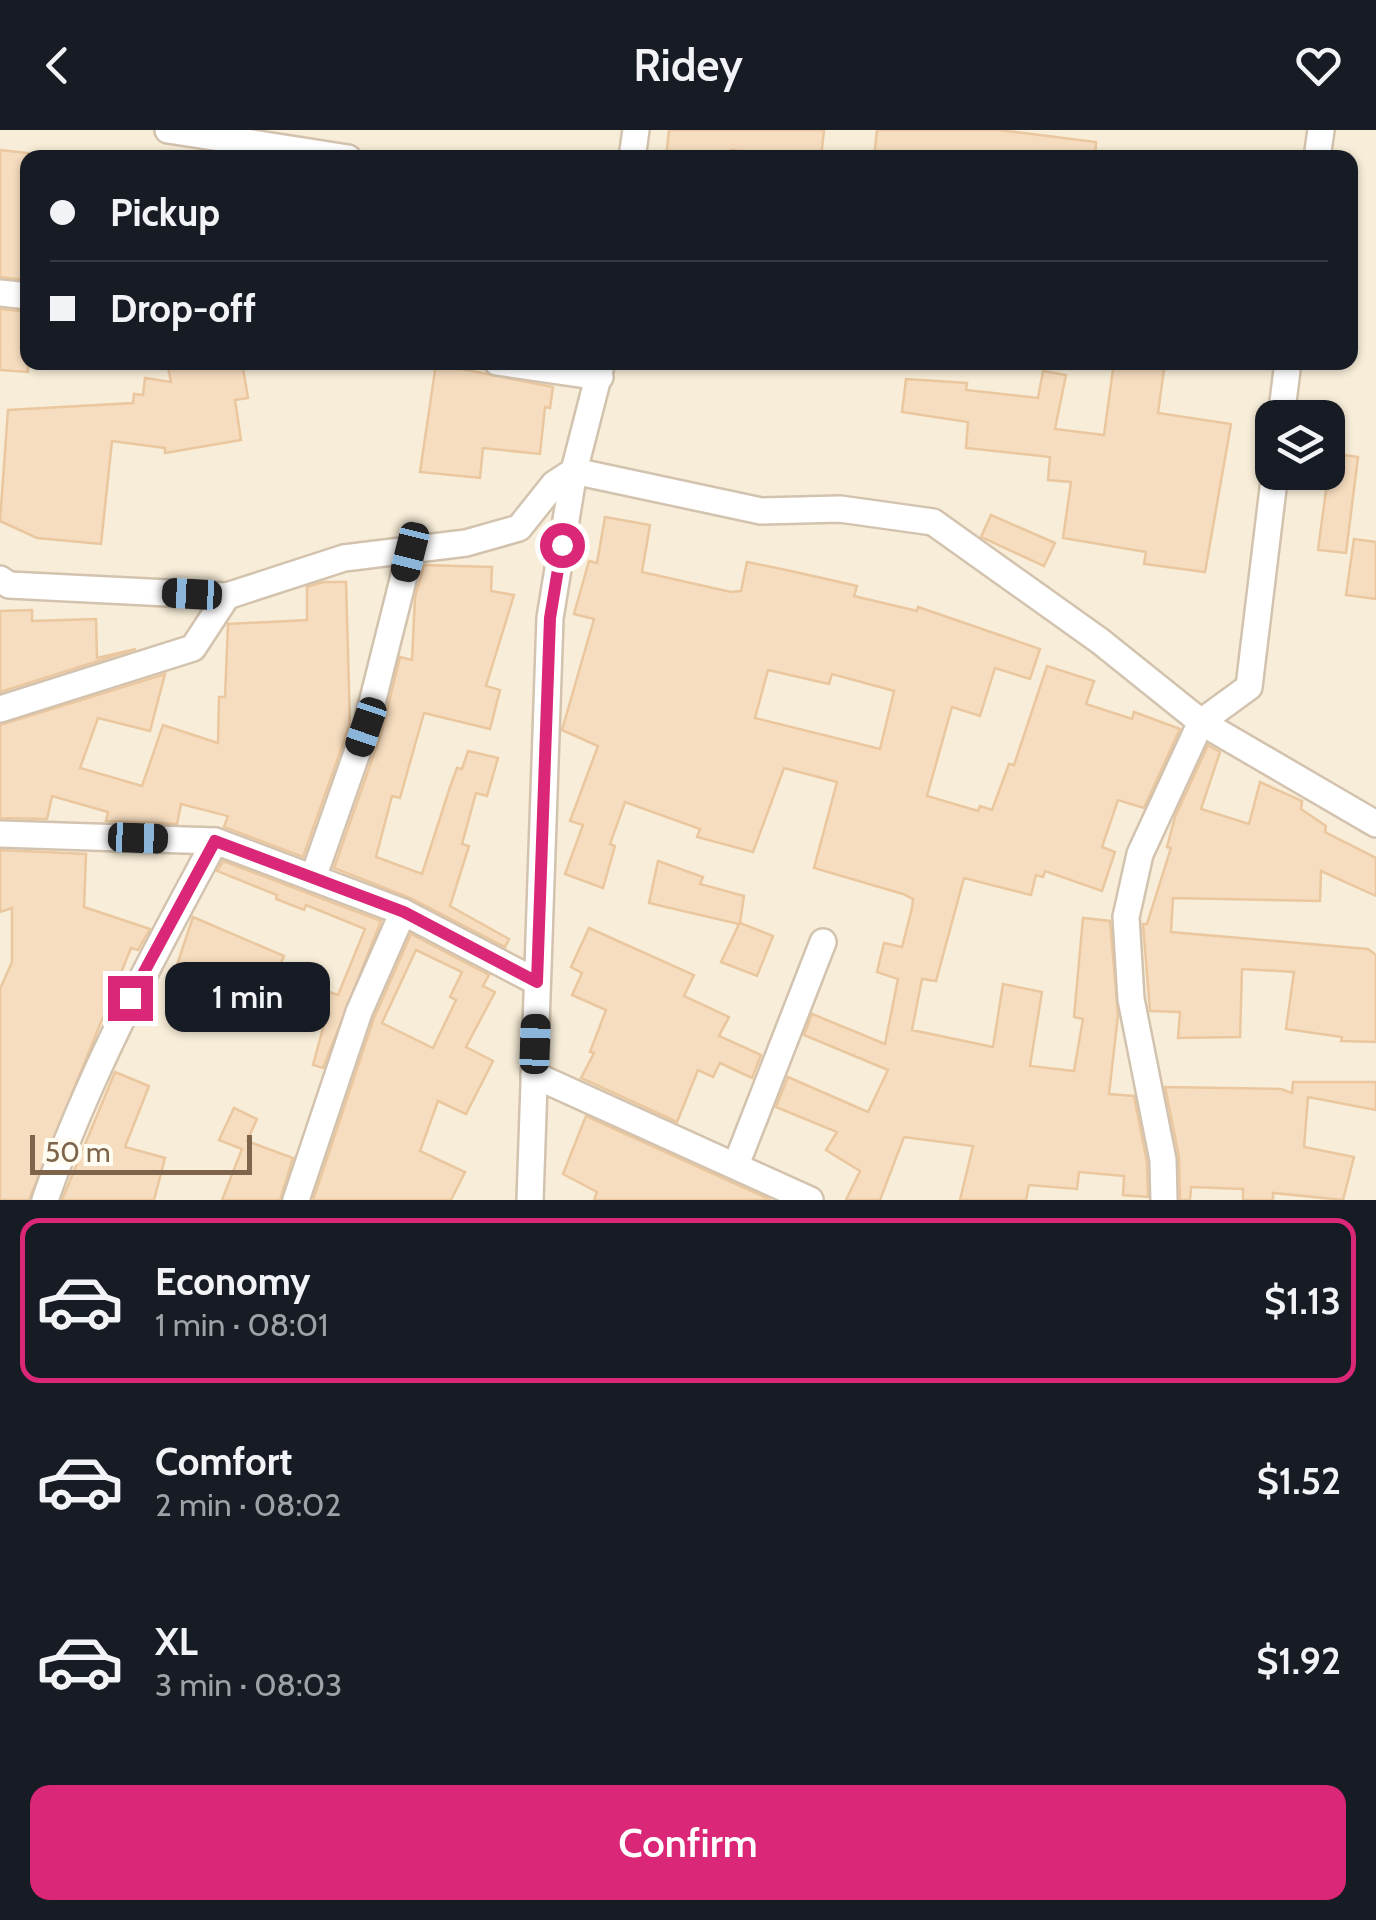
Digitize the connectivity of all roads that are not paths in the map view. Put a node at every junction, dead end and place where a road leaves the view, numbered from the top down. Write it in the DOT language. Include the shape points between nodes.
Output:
graph roads {
  1 [pos="168,130"];
  2 [pos="297,150"];
  3 [pos="601,370"];
  4 [pos="1287,370"];
  5 [pos="1284,400"];
  6 [pos="574,472"];
  7 [pos="1273,490"];
  8 [pos="410,552"];
  9 [pos="0,579"];
  10 [pos="227,596"];
  11 [pos="0,709"];
  12 [pos="1201,722"];
  13 [pos="1376,824"];
  14 [pos="0,834"];
  15 [pos="215,841"];
  16 [pos="313,878"];
  17 [pos="404,912"];
  18 [pos="823,942"];
  19 [pos="537,982"];
  20 [pos="534,1075"];
  21 [pos="736,1165"];
  22 [pos="45,1200"];
  23 [pos="296,1200"];
  24 [pos="530,1200"];
  25 [pos="810,1200"];
  26 [pos="1164,1200"];
  1 -- 2 [label="street"];
  3 -- 6 [label="street"];
  4 -- 5 [label="street"];
  6 -- 8 [label="street" via="554,484 518,528"];
  6 -- 12 [label="street" via="761,511 840,509 933,522"];
  6 -- 19 [label="street" via="550,618"];
  7 -- 12 [label="street" via="1250,687"];
  8 -- 10 [label="street" via="344,558"];
  8 -- 16 [label="street" via="366,727"];
  9 -- 10 [label="street"];
  10 -- 11 [label="street" via="194,648"];
  12 -- 13 [label="street"];
  12 -- 26 [label="street" via="1140,854 1126,917 1131,999 1163,1160"];
  14 -- 15 [label="street"];
  15 -- 16 [label="street"];
  15 -- 22 [label="street" via="113,1030"];
  16 -- 17 [label="street"];
  17 -- 19 [label="street"];
  17 -- 23 [label="street" via="359,1012"];
  18 -- 21 [label="street"];
  19 -- 20 [label="street"];
  20 -- 21 [label="street"];
  20 -- 24 [label="street"];
  21 -- 25 [label="street"];
}
